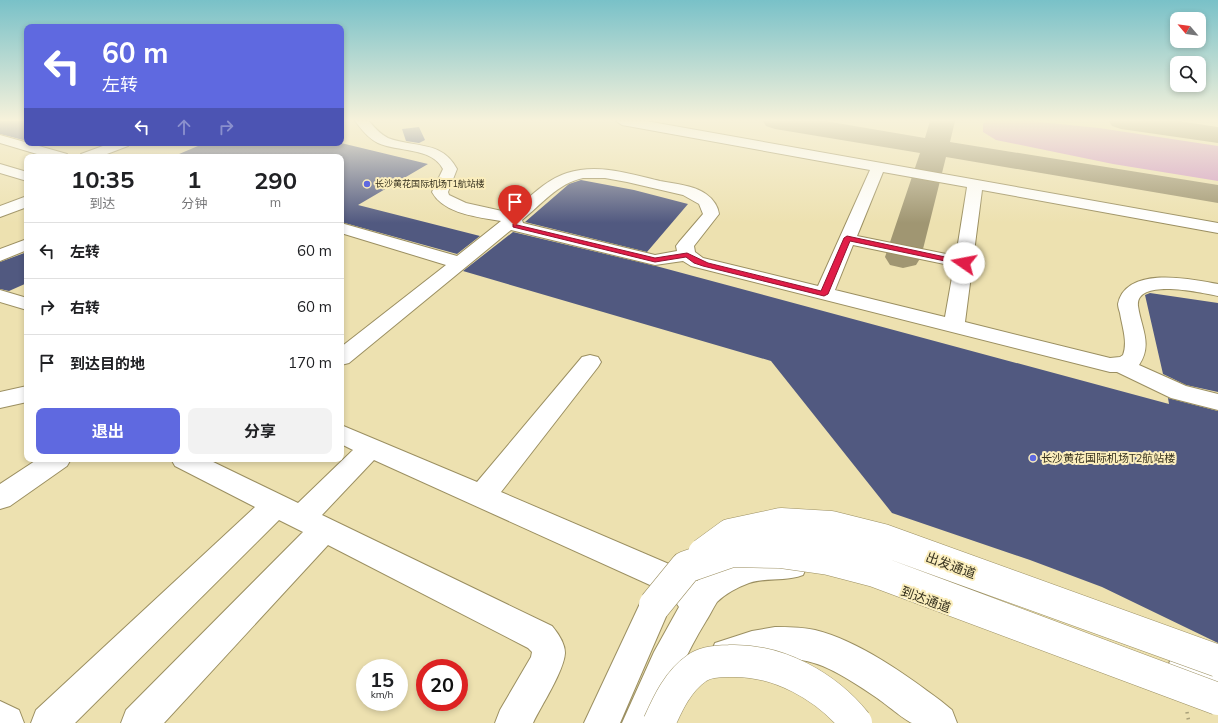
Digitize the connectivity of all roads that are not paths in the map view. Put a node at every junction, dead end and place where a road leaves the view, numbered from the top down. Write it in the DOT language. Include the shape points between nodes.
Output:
graph roads {
  1 [pos="435,155"];
  2 [pos="808,155"];
  3 [pos="878,167"];
  4 [pos="0,168"];
  5 [pos="24,176"];
  6 [pos="975,185"];
  7 [pos="24,193"];
  8 [pos="24,193"];
  9 [pos="24,194"];
  10 [pos="0,199"];
  11 [pos="0,205"];
  12 [pos="0,212"];
  13 [pos="514,219"];
  14 [pos="1218,228"];
  15 [pos="344,229"];
  16 [pos="847,238"];
  17 [pos="24,245"];
  18 [pos="687,255"];
  19 [pos="0,256"];
  20 [pos="460,263"];
  21 [pos="964,263"];
  22 [pos="1218,290"];
  23 [pos="824,294"];
  24 [pos="0,296"];
  25 [pos="24,302"];
  26 [pos="954,326"];
  27 [pos="344,356"];
  28 [pos="590,362"];
  29 [pos="1121,365"];
  30 [pos="24,395"];
  31 [pos="0,400"];
  32 [pos="1218,402"];
  33 [pos="344,435"];
  34 [pos="371,447"];
  35 [pos="54,462"];
  36 [pos="190,462"];
  37 [pos="482,496"];
  38 [pos="0,498"];
  39 [pos="301,517"];
  40 [pos="686,567"];
  41 [pos="687,613"];
  42 [pos="1218,661"];
  43 [pos="1218,678"];
  44 [pos="1218,699"];
  45 [pos="1218,711"];
  46 [pos="921,713"];
  47 [pos="0,719"];
  48 [pos="6,723"];
  49 [pos="49,723"];
  50 [pos="139,723"];
  51 [pos="513,723"];
  52 [pos="602,723"];
  53 [pos="640,723"];
  54 [pos="659,723"];
  55 [pos="671,723"];
  56 [pos="856,723"];
  57 [pos="939,723"];
  1 -- 13 [label="street" via="444,160 450,169 440,189 442,198 462,207"];
  2 -- 3 [label="street"];
  3 -- 6 [label="street"];
  3 -- 16 [label="street"];
  4 -- 5 [label="street"];
  6 -- 14 [label="street"];
  6 -- 21 [label="street"];
  7 -- 10 [label="street"];
  8 -- 11 [label="street"];
  9 -- 12 [label="street"];
  13 -- 18 [label="street" via="515,226 655,260"];
  13 -- 18 [label="street" via="565,178 583,174 614,175 688,191 708,204 711,214 685,246"];
  13 -- 20 [label="street"];
  15 -- 20 [label="street"];
  16 -- 21 [label="street"];
  16 -- 23 [label="street"];
  17 -- 19 [label="street"];
  18 -- 23 [label="street" via="697,262"];
  20 -- 27 [label="street"];
  21 -- 26 [label="street"];
  22 -- 29 [label="street" via="1168,282 1148,285 1135,292 1128,304 1136,353 1132,359"];
  23 -- 26 [label="street"];
  24 -- 25 [label="street"];
  26 -- 29 [label="street" via="1098,362"];
  28 -- 37 [label="street"];
  29 -- 32 [label="street" via="1179,392"];
  30 -- 31 [label="street"];
  33 -- 34 [label="street"];
  34 -- 37 [label="street"];
  34 -- 39 [label="street"];
  35 -- 38 [label="street"];
  36 -- 39 [label="street"];
  37 -- 41 [label="street" via="680,584 687,591"];
  39 -- 49 [label="street"];
  39 -- 50 [label="street" via="222,636"];
  39 -- 51 [label="street" via="540,637 549,653 546,663"];
  40 -- 42 [label="street, 出发通道, bridge" via="730,535 781,524 831,526 883,540"];
  40 -- 44 [label="street, bridge" via="732,551 780,552 829,559 875,571"];
  40 -- 52 [label="street, 出发通道, bridge" via="655,605"];
  41 -- 43 [label="street, bridge" via="704,579 718,563 742,547 787,541 832,542 876,552"];
  41 -- 45 [label="street, 到达通道" via="708,591 742,571 778,564 827,568 926,599"];
  41 -- 53 [label="street, 到达通道"];
  46 -- 55 [label="street" via="854,662 814,645 794,642 740,650 708,665 680,696"];
  46 -- 57 [label="street"];
  47 -- 48 [label="street"];
  54 -- 56 [label="street, bridge" via="678,686 698,667 718,660 741,660 787,671 809,682 833,698"];
}
